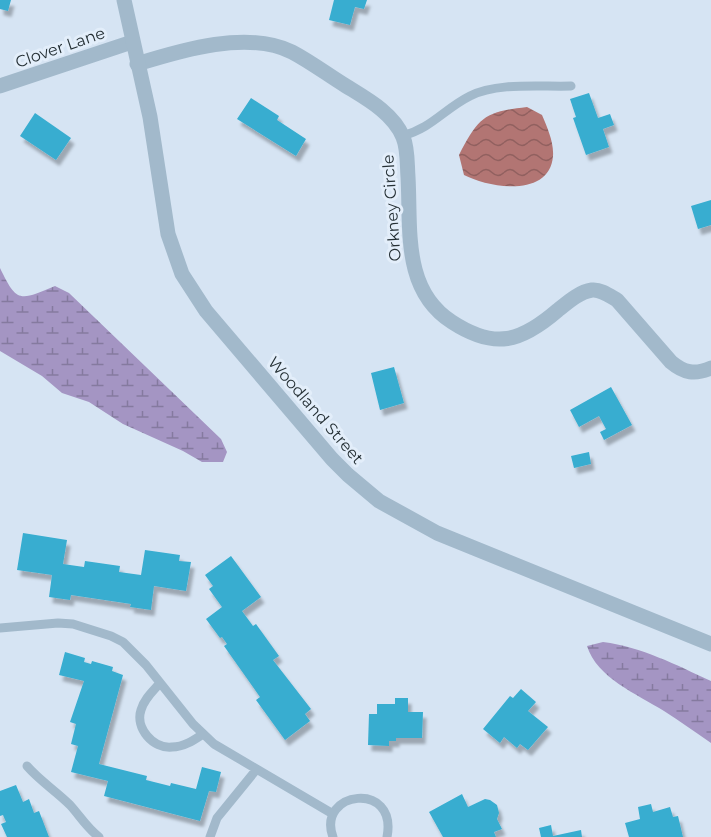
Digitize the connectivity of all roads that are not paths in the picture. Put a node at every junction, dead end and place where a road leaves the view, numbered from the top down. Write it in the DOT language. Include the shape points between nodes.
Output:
graph roads {
  1 [pos="124,0"];
  2 [pos="132,42"];
  3 [pos="137,64"];
  4 [pos="0,86"];
  5 [pos="571,86"];
  6 [pos="402,136"];
  7 [pos="711,368"];
  8 [pos="0,628"];
  9 [pos="711,644"];
  10 [pos="160,683"];
  11 [pos="203,734"];
  12 [pos="27,766"];
  13 [pos="256,770"];
  14 [pos="333,814"];
  15 [pos="88,832"];
  16 [pos="99,837"];
  17 [pos="210,837"];
  18 [pos="333,837"];
  19 [pos="387,837"];
  1 -- 2 [label="street, Woodland Street"];
  2 -- 3 [label="street, Woodland Street"];
  2 -- 4 [label="street, Clover Lane"];
  3 -- 6 [label="street, Orkney Circle" via="220,44 258,42 276,46 371,102"];
  3 -- 9 [label="street, Woodland Street" via="168,234 182,274 206,311 348,475 379,501 437,533"];
  5 -- 6 [label="lane" via="503,88 472,94 430,125"];
  6 -- 7 [label="street, Orkney Circle" via="414,269 426,296 449,321 480,338 517,337 548,319 570,299 594,290 617,300 680,369 692,373"];
  8 -- 10 [label="lane" via="73,624 111,636 135,653"];
  10 -- 11 [label="lane"];
  10 -- 11 [label="lane" via="141,707 139,716 146,734 163,747 172,747"];
  11 -- 13 [label="lane"];
  12 -- 15 [label="lane" via="72,808"];
  13 -- 14 [label="lane"];
  13 -- 17 [label="lane" via="217,818"];
  14 -- 18 [label="lane"];
  14 -- 19 [label="lane" via="351,798 370,799 387,815"];
  15 -- 16 [label="lane"];
}
